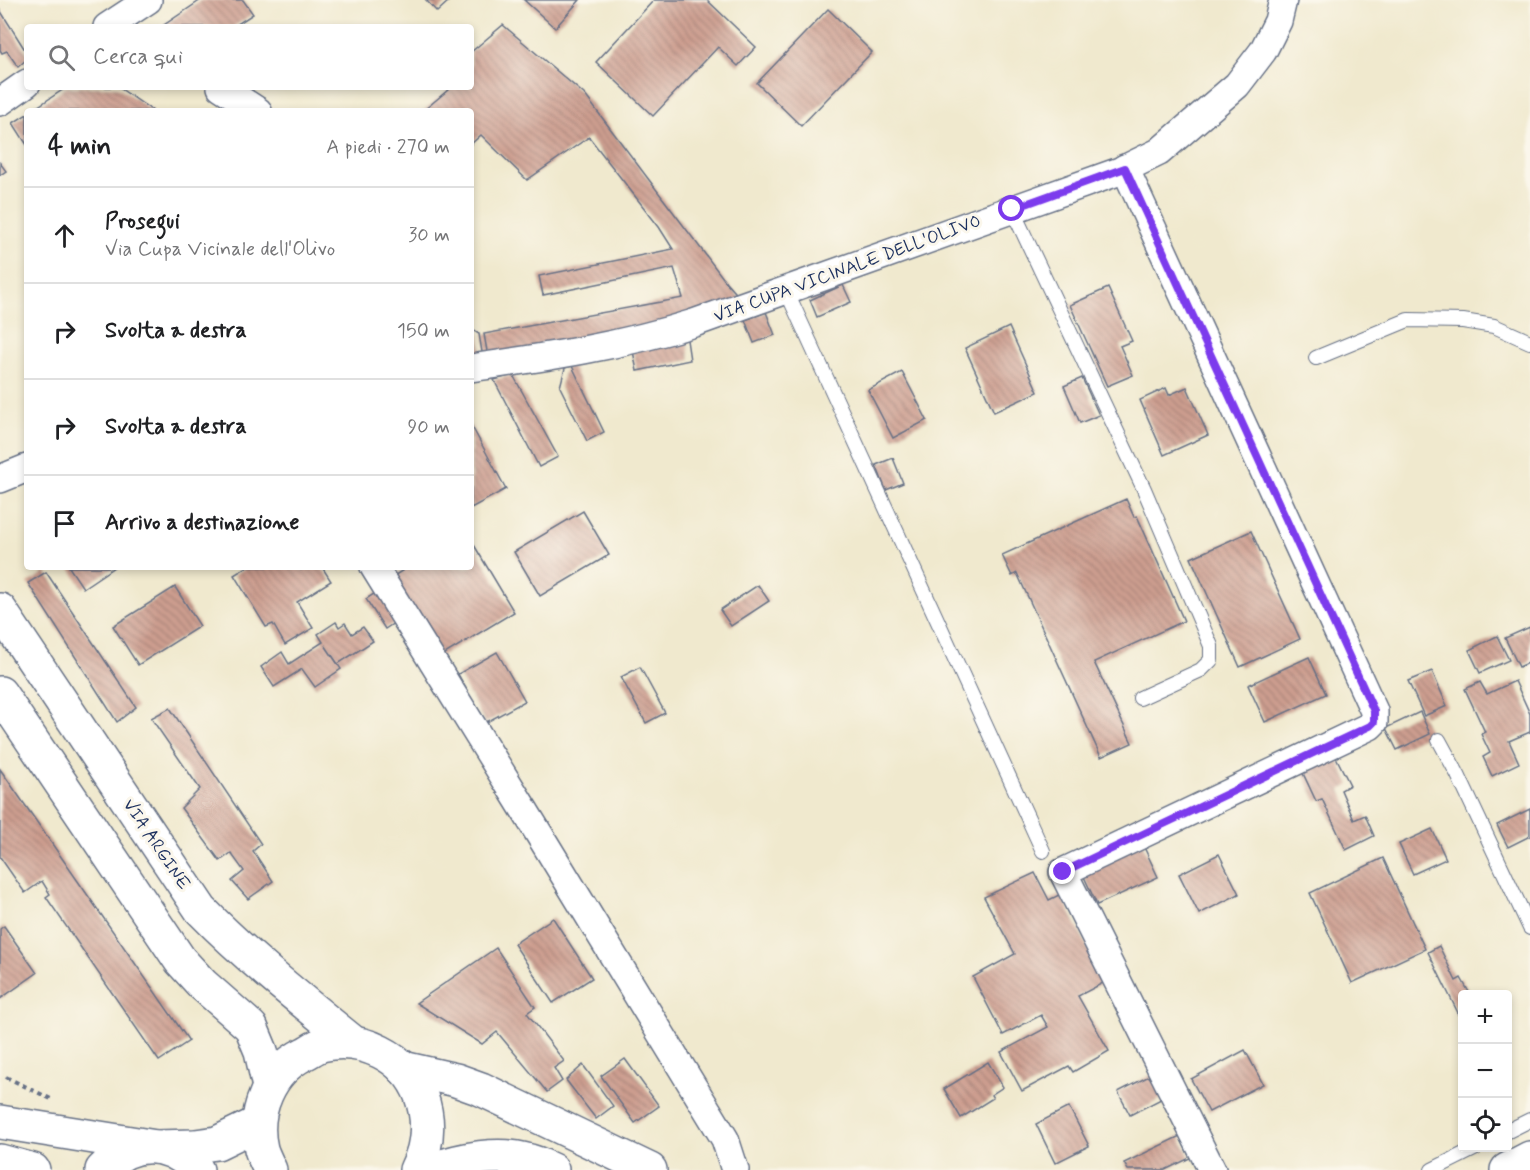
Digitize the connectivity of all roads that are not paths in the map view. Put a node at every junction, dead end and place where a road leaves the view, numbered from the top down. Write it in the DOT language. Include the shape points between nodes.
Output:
graph roads {
  1 [pos="148,0"];
  2 [pos="1283,0"];
  3 [pos="119,24"];
  4 [pos="24,85"];
  5 [pos="226,90"];
  6 [pos="0,102"];
  7 [pos="253,108"];
  8 [pos="1125,168"];
  9 [pos="1012,209"];
  10 [pos="786,290"];
  11 [pos="1530,342"];
  12 [pos="1316,358"];
  13 [pos="474,368"];
  14 [pos="24,469"];
  15 [pos="0,479"];
  16 [pos="376,570"];
  17 [pos="0,610"];
  18 [pos="0,693"];
  19 [pos="1140,698"];
  20 [pos="1439,740"];
  21 [pos="1043,851"];
  22 [pos="1530,928"];
  23 [pos="354,1043"];
  24 [pos="403,1068"];
  25 [pos="269,1087"];
  26 [pos="1530,1120"];
  27 [pos="0,1122"];
  28 [pos="258,1123"];
  29 [pos="1512,1129"];
  30 [pos="156,1147"];
  31 [pos="1468,1152"];
  32 [pos="1530,1158"];
  33 [pos="0,1161"];
  34 [pos="33,1170"];
  35 [pos="102,1170"];
  36 [pos="197,1170"];
  37 [pos="270,1170"];
  38 [pos="416,1170"];
  39 [pos="431,1170"];
  40 [pos="552,1170"];
  41 [pos="650,1170"];
  42 [pos="735,1170"];
  43 [pos="1212,1170"];
  44 [pos="1432,1170"];
  45 [pos="1507,1170"];
  1 -- 3 [label="street"];
  2 -- 8 [label="street, VIA CUPA VICINALE DELL'OLIVO" via="1278,21 1263,51 1237,85 1158,152"];
  4 -- 6 [label="street"];
  5 -- 7 [label="street"];
  8 -- 9 [label="street, VIA CUPA VICINALE DELL'OLIVO"];
  8 -- 43 [label="street" via="1374,711 1370,726 1063,872"];
  9 -- 10 [label="street, VIA CUPA VICINALE DELL'OLIVO"];
  9 -- 19 [label="lane" via="1144,489 1211,646 1211,660 1201,670"];
  10 -- 13 [label="street, VIA CUPA VICINALE DELL'OLIVO" via="648,338"];
  10 -- 21 [label="lane"];
  11 -- 12 [label="lane" via="1494,326 1408,320"];
  14 -- 15 [label="street"];
  16 -- 42 [label="street" via="725,1139"];
  17 -- 23 [label="street, VIA ARGINE" via="201,910 245,953"];
  18 -- 25 [label="street" via="180,960 251,1027"];
  20 -- 22 [label="lane"];
  23 -- 24 [label="street" via="372,1047"];
  23 -- 25 [label="street" via="320,1046 290,1061"];
  24 -- 38 [label="street" via="418,1087 426,1109 428,1133"];
  24 -- 41 [label="street" via="481,1089"];
  25 -- 28 [label="street"];
  26 -- 29 [label="lane"];
  27 -- 30 [label="street"];
  28 -- 30 [label="street" via="217,1143"];
  28 -- 37 [label="street" via="261,1150"];
  30 -- 35 [label="street" via="134,1148 114,1157"];
  30 -- 36 [label="street" via="186,1158"];
  31 -- 44 [label="lane"];
  32 -- 45 [label="street"];
  33 -- 34 [label="street"];
  39 -- 40 [label="street" via="452,1162 491,1156 528,1160"];
}
